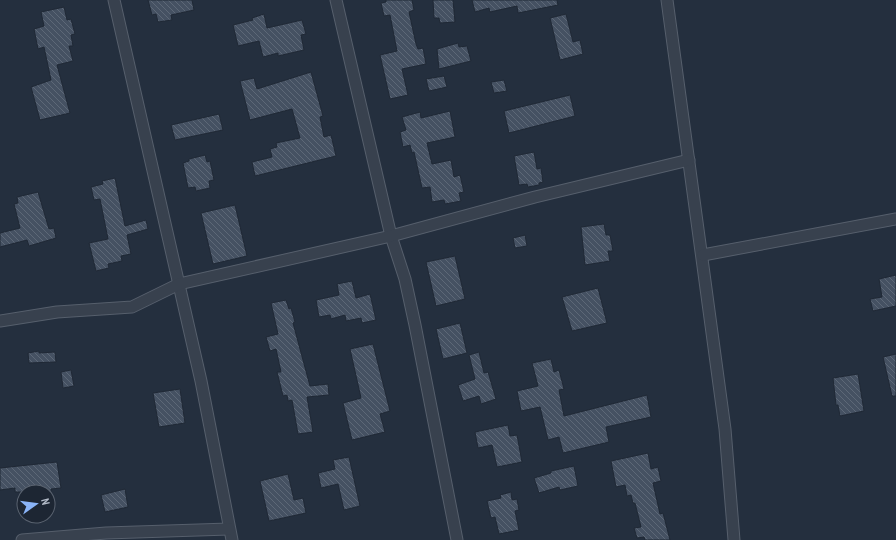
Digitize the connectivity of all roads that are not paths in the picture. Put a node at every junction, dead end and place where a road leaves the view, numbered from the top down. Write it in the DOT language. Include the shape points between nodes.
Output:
graph roads {
  1 [pos="114,0"];
  2 [pos="336,0"];
  3 [pos="667,0"];
  4 [pos="689,160"];
  5 [pos="896,219"];
  6 [pos="391,236"];
  7 [pos="703,255"];
  8 [pos="180,284"];
  9 [pos="0,321"];
  10 [pos="229,529"];
  11 [pos="22,540"];
  12 [pos="232,540"];
  13 [pos="457,540"];
  14 [pos="734,540"];
  1 -- 8 [label="street"];
  2 -- 6 [label="street"];
  3 -- 4 [label="street"];
  4 -- 6 [label="street" via="535,197"];
  4 -- 7 [label="street"];
  5 -- 7 [label="street"];
  6 -- 8 [label="street"];
  6 -- 13 [label="street" via="416,325"];
  7 -- 14 [label="street" via="725,429"];
  8 -- 9 [label="street" via="132,307 57,312"];
  8 -- 10 [label="street"];
  10 -- 11 [label="street" via="106,533"];
  10 -- 12 [label="street"];
}
